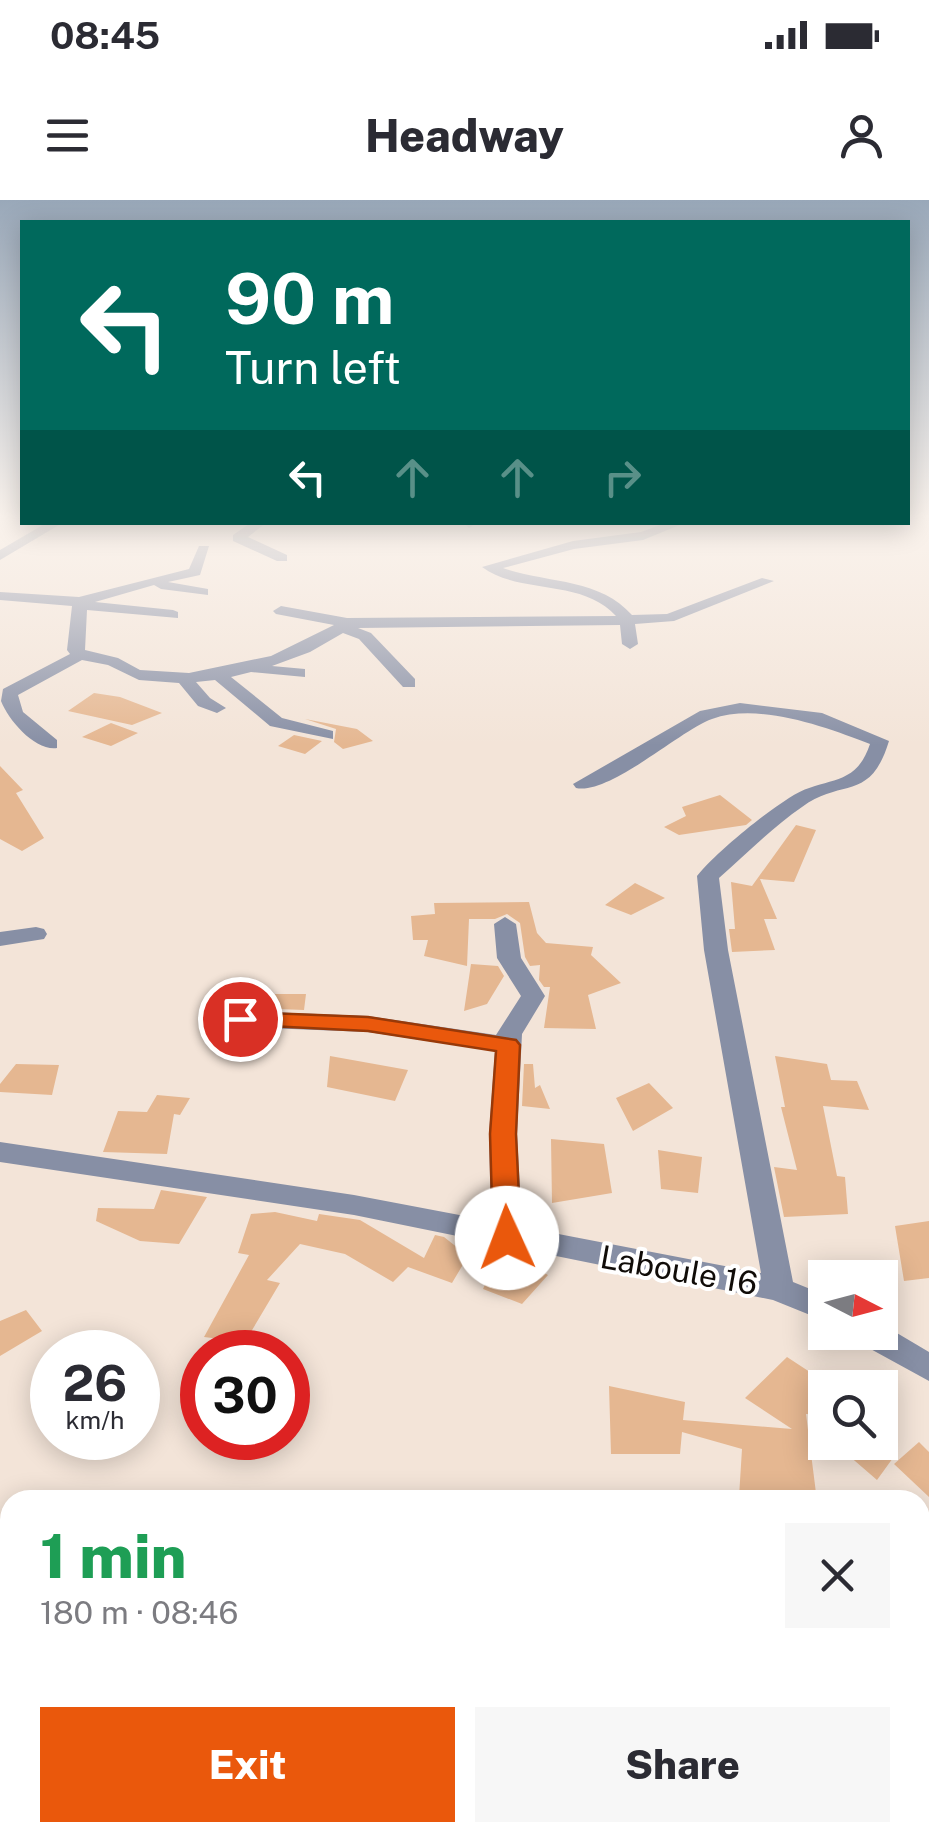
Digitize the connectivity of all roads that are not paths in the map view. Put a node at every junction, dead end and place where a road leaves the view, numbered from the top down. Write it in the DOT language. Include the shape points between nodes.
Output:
graph roads {
  1 [pos="63,592"];
  2 [pos="118,592"];
  3 [pos="575,592"];
  4 [pos="741,592"];
  5 [pos="0,596"];
  6 [pos="40,599"];
  7 [pos="80,604"];
  8 [pos="281,611"];
  9 [pos="529,611"];
  10 [pos="12,612"];
  11 [pos="173,616"];
  12 [pos="627,619"];
  13 [pos="579,622"];
  14 [pos="345,625"];
  15 [pos="630,644"];
  16 [pos="80,656"];
  17 [pos="253,668"];
  18 [pos="299,672"];
  19 [pos="219,675"];
  20 [pos="184,678"];
  21 [pos="410,683"];
  22 [pos="216,708"];
  23 [pos="326,735"];
  24 [pos="51,744"];
  25 [pos="583,784"];
  26 [pos="505,924"];
  27 [pos="36,934"];
  28 [pos="0,939"];
  29 [pos="240,1019"];
  30 [pos="508,1045"];
  31 [pos="0,1152"];
  32 [pos="507,1238"];
  33 [pos="779,1288"];
  34 [pos="808,1301"];
  35 [pos="898,1350"];
  36 [pos="929,1368"];
  1 -- 6 [label="street"];
  2 -- 7 [label="street"];
  3 -- 12 [label="street"];
  4 -- 12 [label="street" via="677,617"];
  5 -- 6 [label="street"];
  6 -- 7 [label="street"];
  6 -- 10 [label="street"];
  7 -- 11 [label="street"];
  7 -- 16 [label="street" via="74,644"];
  8 -- 14 [label="street"];
  9 -- 13 [label="street"];
  12 -- 13 [label="street"];
  12 -- 15 [label="street"];
  13 -- 14 [label="street"];
  14 -- 17 [label="street"];
  14 -- 21 [label="street"];
  16 -- 20 [label="street" via="117,662 138,675"];
  16 -- 24 [label="street" via="9,693 14,712"];
  17 -- 18 [label="street"];
  17 -- 19 [label="street"];
  19 -- 20 [label="street"];
  19 -- 23 [label="street" via="276,722"];
  20 -- 22 [label="street"];
  25 -- 33 [label="street" via="706,715 740,708 816,716 880,742 872,766 859,778 798,800 708,876"];
  26 -- 30 [label="street" via="509,958 533,996"];
  27 -- 28 [label="street"];
  29 -- 30 [label="street" via="368,1024"];
  30 -- 32 [label="street"];
  31 -- 32 [label="street, Laboule 16" via="354,1206"];
  32 -- 33 [label="street, Laboule 16"];
  33 -- 34 [label="street, Laboule 16"];
  35 -- 36 [label="street"];
}
